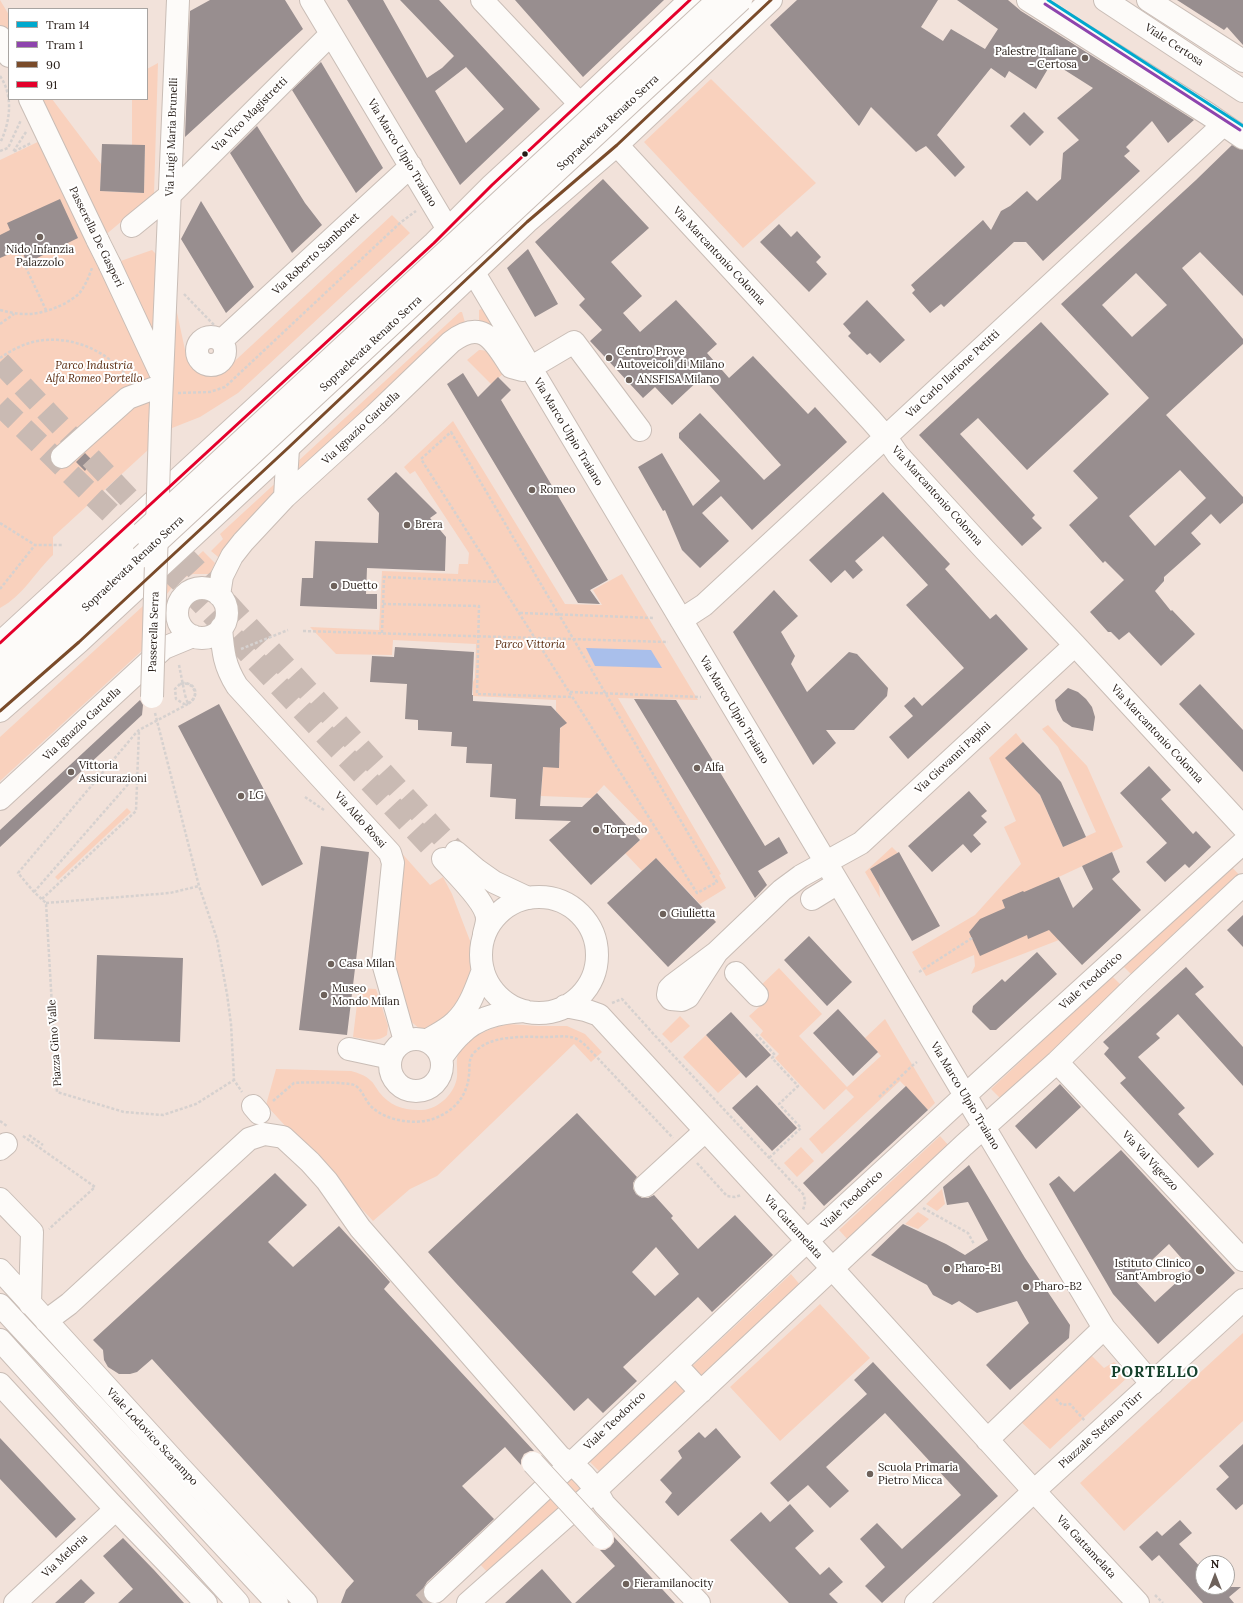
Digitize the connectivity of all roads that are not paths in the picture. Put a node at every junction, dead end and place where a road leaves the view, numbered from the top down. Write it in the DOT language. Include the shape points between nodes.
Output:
graph roads {
  1 [pos="311,0"];
  2 [pos="482,0"];
  3 [pos="690,0"];
  4 [pos="718,0"];
  5 [pos="741,0"];
  6 [pos="771,0"];
  7 [pos="1028,0"];
  8 [pos="1105,0"];
  9 [pos="1148,0"];
  10 [pos="182,3"];
  11 [pos="327,29"];
  12 [pos="0,37"];
  13 [pos="8,54"];
  14 [pos="1243,61"];
  15 [pos="1243,91"];
  16 [pos="251,92"];
  17 [pos="580,104"];
  18 [pos="26,107"];
  19 [pos="1223,125"];
  20 [pos="1243,138"];
  21 [pos="617,145"];
  22 [pos="411,166"];
  23 [pos="492,185"];
  24 [pos="170,195"];
  25 [pos="527,222"];
  26 [pos="448,230"];
  27 [pos="167,261"];
  28 [pos="475,273"];
  29 [pos="387,286"];
  30 [pos="415,329"];
  31 [pos="219,334"];
  32 [pos="530,368"];
  33 [pos="161,381"];
  34 [pos="640,430"];
  35 [pos="885,436"];
  36 [pos="288,448"];
  37 [pos="62,457"];
  38 [pos="285,497"];
  39 [pos="142,533"];
  40 [pos="141,557"];
  41 [pos="220,595"];
  42 [pos="36,609"];
  43 [pos="178,618"];
  44 [pos="680,620"];
  45 [pos="205,634"];
  46 [pos="0,642"];
  47 [pos="79,642"];
  48 [pos="1075,644"];
  49 [pos="164,648"];
  50 [pos="0,652"];
  51 [pos="0,665"];
  52 [pos="0,687"];
  53 [pos="0,696"];
  54 [pos="152,697"];
  55 [pos="0,711"];
  56 [pos="0,800"];
  57 [pos="1243,827"];
  58 [pos="1243,843"];
  59 [pos="826,863"];
  60 [pos="838,883"];
  61 [pos="1243,885"];
  62 [pos="528,898"];
  63 [pos="812,899"];
  64 [pos="484,934"];
  65 [pos="717,952"];
  66 [pos="1112,962"];
  67 [pos="483,970"];
  68 [pos="736,973"];
  69 [pos="590,981"];
  70 [pos="1135,986"];
  71 [pos="757,996"];
  72 [pos="566,1006"];
  73 [pos="606,1008"];
  74 [pos="525,1011"];
  75 [pos="416,1041"];
  76 [pos="349,1048"];
  77 [pos="391,1058"];
  78 [pos="441,1058"];
  79 [pos="1057,1062"];
  80 [pos="965,1096"];
  81 [pos="984,1128"];
  82 [pos="705,1131"];
  83 [pos="645,1186"];
  84 [pos="0,1200"];
  85 [pos="15,1228"];
  86 [pos="807,1241"];
  87 [pos="1243,1260"];
  88 [pos="832,1269"];
  89 [pos="0,1270"];
  90 [pos="1243,1300"];
  91 [pos="30,1304"];
  92 [pos="0,1305"];
  93 [pos="46,1321"];
  94 [pos="1104,1328"];
  95 [pos="0,1340"];
  96 [pos="676,1365"];
  97 [pos="0,1384"];
  98 [pos="1152,1384"];
  99 [pos="701,1392"];
  100 [pos="987,1440"];
  101 [pos="533,1463"];
  102 [pos="571,1463"];
  103 [pos="597,1489"];
  104 [pos="1034,1491"];
  105 [pos="116,1509"];
  106 [pos="602,1538"];
  107 [pos="467,1564"];
  108 [pos="488,1585"];
  109 [pos="435,1592"];
  110 [pos="15,1603"];
  111 [pos="206,1603"];
  112 [pos="238,1603"];
  113 [pos="277,1603"];
  114 [pos="306,1603"];
  115 [pos="468,1603"];
  116 [pos="699,1603"];
  117 [pos="916,1603"];
  118 [pos="1138,1603"];
  1 -- 11 [label="main road, Via Marco Ulpio Traiano"];
  2 -- 17 [label="main road"];
  3 -- 17 [label="main road"];
  4 -- 39 [label="main road, Sopraelevata Renato Serra, bridge"];
  5 -- 40 [label="main road, Sopraelevata Renato Serra, bridge"];
  6 -- 21 [label="main road"];
  7 -- 19 [label="main road"];
  8 -- 15 [label="main road, Viale Certosa"];
  9 -- 14 [label="main road"];
  10 -- 24 [label="main road, Via Luigi Maria Brunelli"];
  11 -- 16 [label="main road, Via Vico Magistretti" via="312,36"];
  11 -- 22 [label="main road, Via Marco Ulpio Traiano"];
  11 -- 24 [label="main road, Via Vico Magistretti"];
  12 -- 13 [label="main road"];
  17 -- 23 [label="main road"];
  18 -- 33 [label="main road, Passerella De Gasperi, bridge" via="98,240 101,264"];
  19 -- 20 [label="main road"];
  19 -- 35 [label="main road, Via Carlo Ilarione Petitti"];
  21 -- 25 [label="main road"];
  21 -- 35 [label="main road, Via Marcantonio Colonna"];
  22 -- 26 [label="main road, Via Marco Ulpio Traiano"];
  22 -- 31 [label="main road, Via Roberto Sambonet"];
  23 -- 25 [label="main road" via="491,206 500,220 512,226"];
  23 -- 26 [label="main road"];
  24 -- 27 [label="main road, Via Luigi Maria Brunelli"];
  24 -- 27 [label="main road, Via Vico Magistretti" via="137,222"];
  25 -- 28 [label="main road"];
  26 -- 28 [label="main road, Via Marco Ulpio Traiano"];
  26 -- 29 [label="main road"];
  27 -- 33 [label="main road, Via Luigi Maria Brunelli"];
  28 -- 30 [label="main road"];
  28 -- 32 [label="main road, Via Marco Ulpio Traiano"];
  29 -- 30 [label="main road" via="405,290 418,298 422,315"];
  29 -- 42 [label="main road"];
  30 -- 36 [label="main road"];
  32 -- 34 [label="main road" via="574,342"];
  32 -- 38 [label="main road, Via Ignazio Gardella" via="522,370 511,367 492,339 487,336 474,332 458,337"];
  32 -- 44 [label="main road, Via Marco Ulpio Traiano"];
  33 -- 37 [label="main road" via="152,389 128,398"];
  33 -- 54 [label="main road, Passerella Serra, bridge"];
  35 -- 44 [label="main road, Via Carlo Ilarione Petitti" via="704,605"];
  35 -- 48 [label="main road, Via Marcantonio Colonna" via="908,466"];
  36 -- 38 [label="main road"];
  36 -- 47 [label="main road"];
  38 -- 41 [label="main road, Via Ignazio Gardella" via="232,556 222,576"];
  39 -- 42 [label="main road"];
  39 -- 51 [label="main road, Sopraelevata Renato Serra"];
  40 -- 47 [label="main road"];
  40 -- 52 [label="main road, Sopraelevata Renato Serra"];
  41 -- 43 [label="main road, Via Ignazio Gardella" via="205,588 196,588 188,592 179,603"];
  41 -- 45 [label="main road, Via Ignazio Gardella" via="226,611 225,620"];
  42 -- 46 [label="main road"];
  42 -- 50 [label="main road"];
  43 -- 45 [label="main road" via="183,628"];
  43 -- 49 [label="main road, Via Ignazio Gardella"];
  44 -- 59 [label="main road, Via Marco Ulpio Traiano"];
  45 -- 49 [label="main road, Via Ignazio Gardella"];
  45 -- 75 [label="main road, Via Aldo Rossi" via="229,655 230,675 244,694 390,853 393,863 382,963"];
  47 -- 53 [label="main road"];
  47 -- 55 [label="main road"];
  48 -- 57 [label="main road, Via Marcantonio Colonna"];
  48 -- 59 [label="main road, Via Giovanni Papini" via="861,844"];
  49 -- 56 [label="main road, Via Ignazio Gardella"];
  58 -- 66 [label="main road, Viale Teodorico"];
  59 -- 60 [label="main road, Via Marco Ulpio Traiano"];
  59 -- 65 [label="main road" via="782,890"];
  60 -- 63 [label="main road"];
  60 -- 80 [label="main road, Via Marco Ulpio Traiano"];
  61 -- 70 [label="main road"];
  62 -- 64 [label="main road" via="514,902 501,910"];
  62 -- 64 [label="main road" via="449,856 483,906 487,918"];
  62 -- 69 [label="main road" via="546,897 564,902 579,913 590,928 596,945 596,964"];
  64 -- 67 [label="main road" via="481,952"];
  66 -- 70 [label="main road"];
  66 -- 80 [label="main road, Viale Teodorico"];
  67 -- 74 [label="main road" via="498,996"];
  67 -- 75 [label="main road" via="464,1013 448,1028"];
  68 -- 71 [label="main road"];
  69 -- 72 [label="main road" via="580,996"];
  69 -- 73 [label="main road, Via Gattamelata"];
  70 -- 79 [label="main road"];
  72 -- 73 [label="main road, Via Gattamelata" via="585,1010"];
  72 -- 74 [label="main road" via="553,1011"];
  73 -- 82 [label="main road, Via Gattamelata"];
  74 -- 78 [label="main road" via="500,1014 477,1022 462,1033"];
  75 -- 77 [label="main road" via="394,1051"];
  75 -- 78 [label="main road, Via Aldo Rossi" via="438,1051"];
  76 -- 77 [label="main road"];
  77 -- 78 [label="main road" via="390,1066 396,1082 411,1090 420,1090 435,1082 442,1066"];
  79 -- 81 [label="main road"];
  79 -- 87 [label="main road, Via Val Vigezzo"];
  80 -- 81 [label="main road, Via Marco Ulpio Traiano"];
  80 -- 86 [label="main road, Viale Teodorico"];
  81 -- 88 [label="main road"];
  81 -- 94 [label="main road, Via Marco Ulpio Traiano"];
  82 -- 83 [label="main road"];
  82 -- 86 [label="main road, Via Gattamelata"];
  84 -- 85 [label="main road"];
  85 -- 91 [label="main road"];
  86 -- 88 [label="main road, Via Gattamelata"];
  86 -- 96 [label="main road, Viale Teodorico"];
  88 -- 99 [label="main road"];
  88 -- 100 [label="main road, Via Gattamelata"];
  89 -- 91 [label="main road, Viale Lodovico Scarampo"];
  90 -- 98 [label="main road"];
  91 -- 93 [label="main road, Viale Lodovico Scarampo"];
  92 -- 113 [label="main road, Viale Lodovico Scarampo"];
  93 -- 102 [label="main road" via="69,1304 249,1139 264,1134 282,1137 327,1181 360,1228 560,1457"];
  93 -- 114 [label="main road, Viale Lodovico Scarampo"];
  94 -- 98 [label="main road, Piazzale Stefano Türr"];
  94 -- 100 [label="main road"];
  95 -- 112 [label="main road"];
  96 -- 99 [label="main road"];
  96 -- 102 [label="main road, Viale Teodorico"];
  97 -- 105 [label="main road"];
  98 -- 104 [label="main road, Piazzale Stefano Türr"];
  99 -- 103 [label="main road"];
  100 -- 104 [label="main road"];
  101 -- 106 [label="main road, bridge"];
  102 -- 103 [label="main road"];
  102 -- 107 [label="main road, Viale Teodorico"];
  103 -- 108 [label="main road"];
  103 -- 116 [label="main road" via="604,1504"];
  104 -- 117 [label="main road, Piazzale Stefano Türr"];
  104 -- 118 [label="main road, Via Gattamelata"];
  105 -- 110 [label="main road, Via Meloria"];
  105 -- 111 [label="main road"];
  107 -- 108 [label="main road"];
  107 -- 109 [label="main road, Viale Teodorico"];
  108 -- 115 [label="main road"];
}
